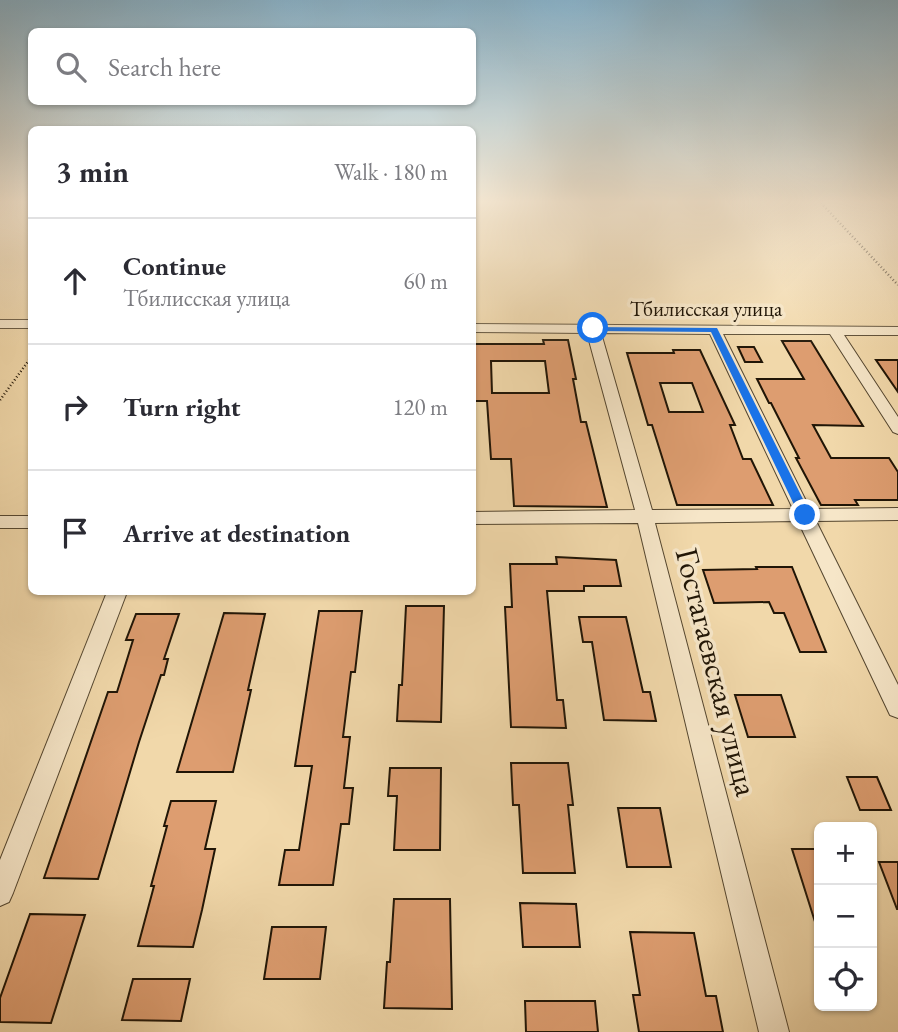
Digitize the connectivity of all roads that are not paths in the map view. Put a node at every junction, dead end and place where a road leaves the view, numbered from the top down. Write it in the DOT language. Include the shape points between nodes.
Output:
graph roads {
  1 [pos="0,324"];
  2 [pos="28,324"];
  3 [pos="476,328"];
  4 [pos="593,328"];
  5 [pos="714,330"];
  6 [pos="834,330"];
  7 [pos="898,331"];
  8 [pos="881,404"];
  9 [pos="898,404"];
  10 [pos="898,429"];
  11 [pos="898,514"];
  12 [pos="805,515"];
  13 [pos="645,516"];
  14 [pos="476,518"];
  15 [pos="0,522"];
  16 [pos="28,522"];
  17 [pos="116,595"];
  18 [pos="898,708"];
  19 [pos="0,893"];
  20 [pos="774,1032"];
  1 -- 2 [label="street"];
  3 -- 4 [label="street, Тбилисская улица"];
  4 -- 5 [label="street, Тбилисская улица"];
  4 -- 13 [label="street, Гостагаевская улица"];
  5 -- 6 [label="street, Тбилисская улица"];
  5 -- 12 [label="street"];
  6 -- 7 [label="street, Тбилисская улица"];
  6 -- 8 [label="street"];
  8 -- 9 [label="street"];
  8 -- 10 [label="street"];
  11 -- 12 [label="street"];
  12 -- 13 [label="street"];
  12 -- 18 [label="street"];
  13 -- 14 [label="street"];
  13 -- 20 [label="street, Гостагаевская улица"];
  15 -- 16 [label="street"];
  17 -- 19 [label="street"];
}
